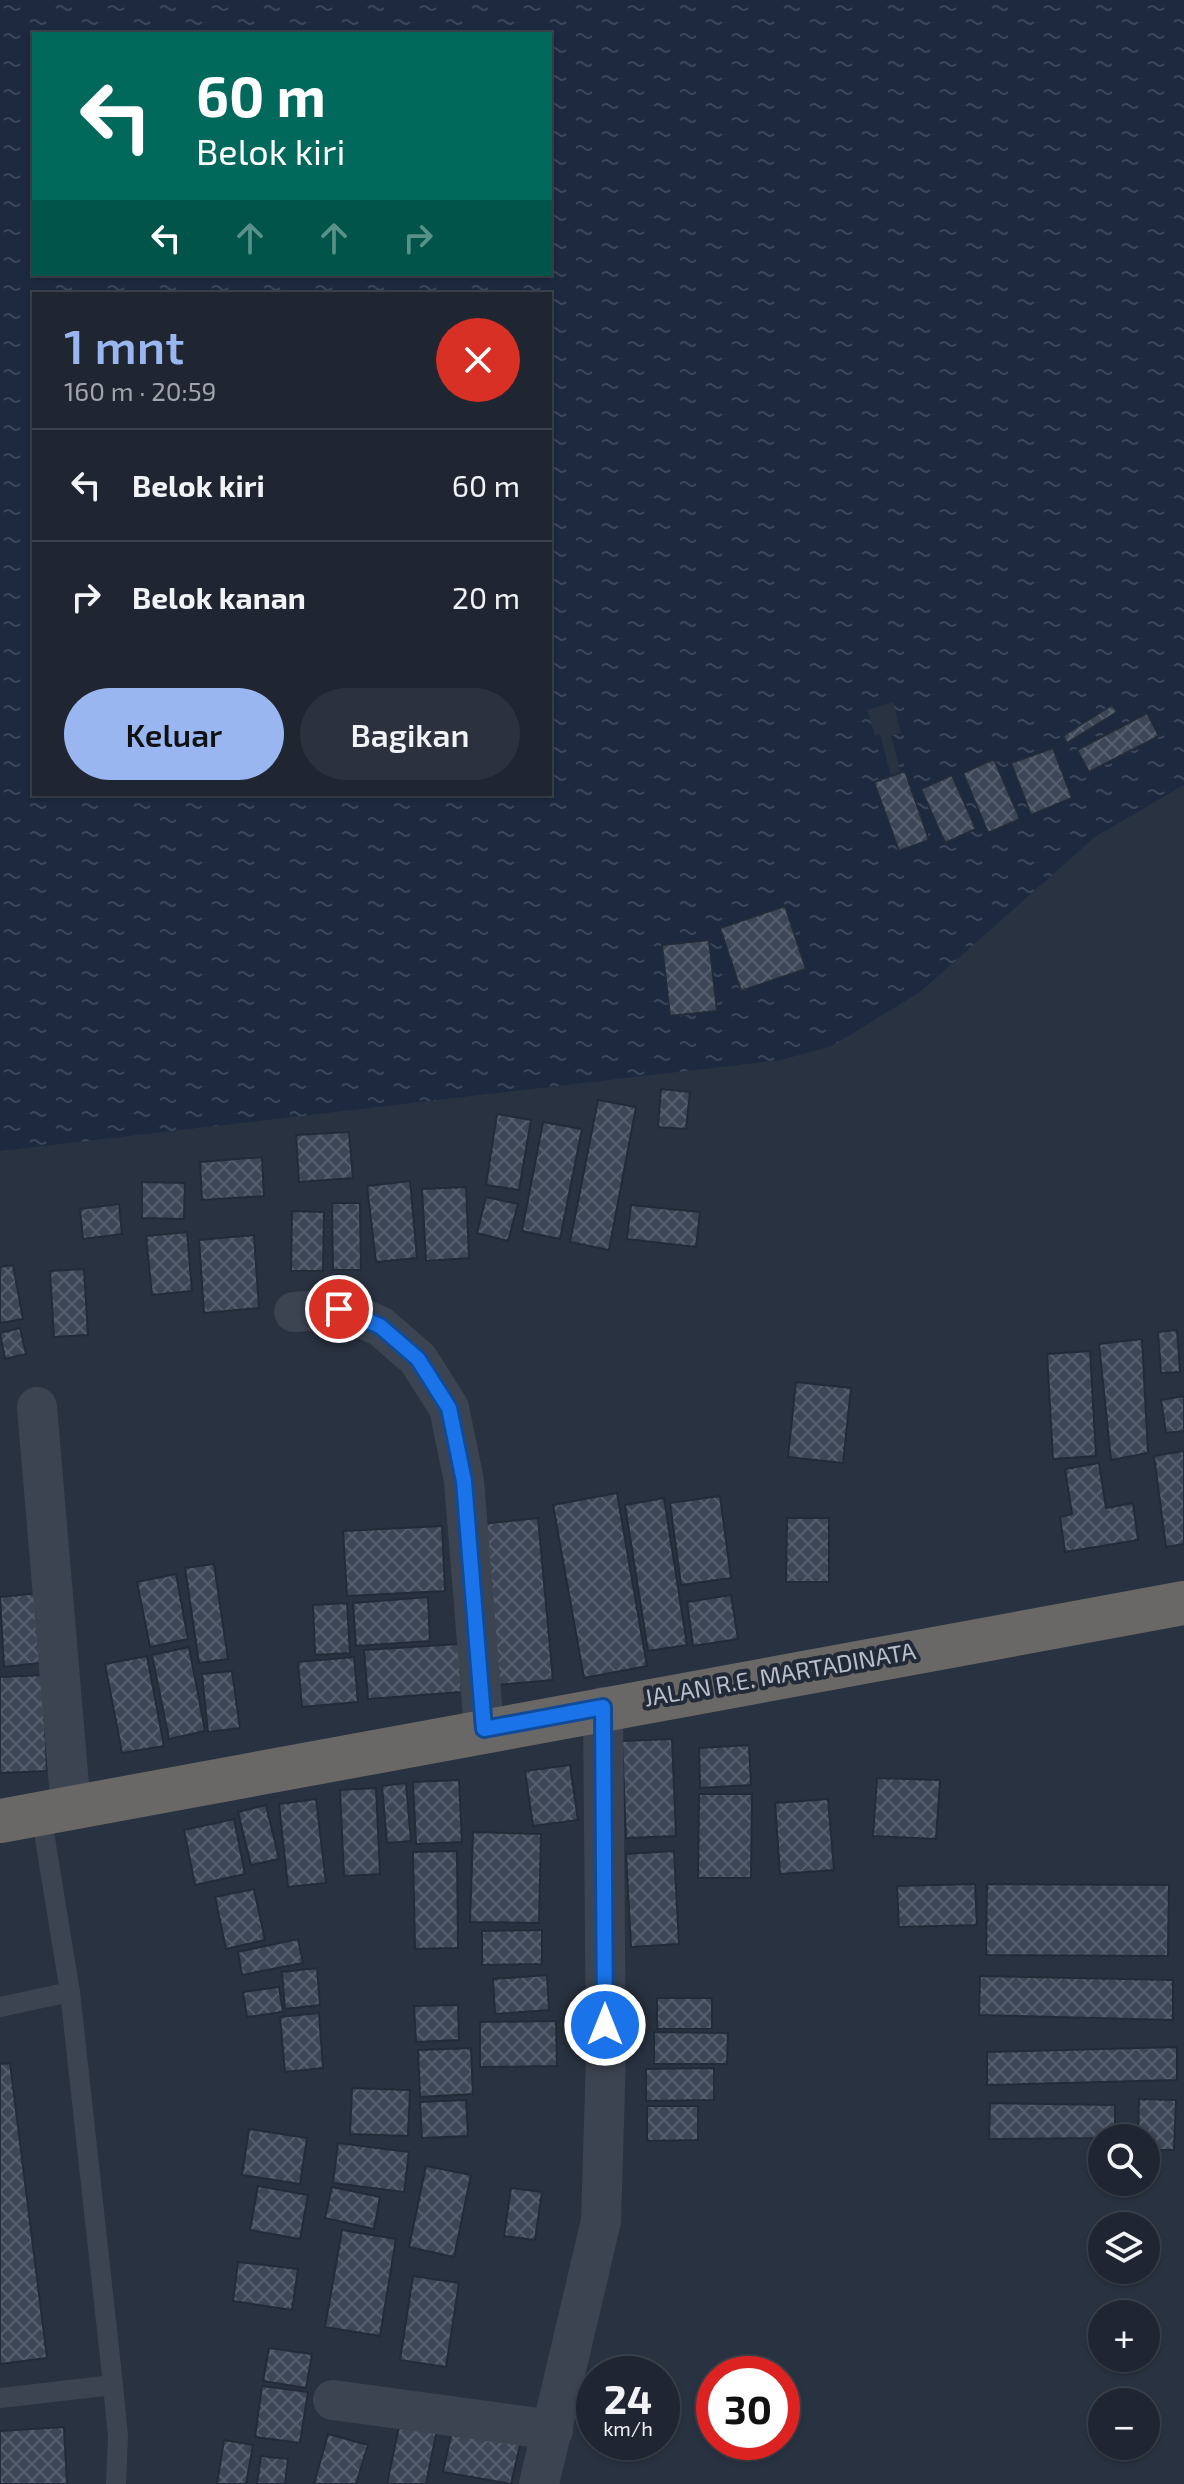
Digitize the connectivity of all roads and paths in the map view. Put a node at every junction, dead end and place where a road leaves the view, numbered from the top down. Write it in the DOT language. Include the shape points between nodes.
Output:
graph roads {
  1 [pos="294,1312"];
  2 [pos="37,1407"];
  3 [pos="1184,1603"];
  4 [pos="603,1707"];
  5 [pos="484,1729"];
  6 [pos="37,1814"];
  7 [pos="70,1992"];
  8 [pos="0,2007"];
  9 [pos="113,2385"];
  10 [pos="0,2398"];
  11 [pos="333,2400"];
  12 [pos="553,2430"];
  13 [pos="116,2484"];
  14 [pos="539,2484"];
  1 -- 5 [label="street" via="339,1309 380,1326 418,1359 449,1408 464,1481"];
  2 -- 6 [label="street"];
  3 -- 4 [label="highway, JALAN R.E. MARTADINATA"];
  4 -- 5 [label="highway, JALAN R.E. MARTADINATA"];
  4 -- 12 [label="street" via="606,2056 601,2221"];
  5 -- 6 [label="highway, JALAN R.E. MARTADINATA"];
  6 -- 7 [label="lane"];
  7 -- 8 [label="lane"];
  7 -- 9 [label="lane"];
  9 -- 10 [label="lane"];
  9 -- 13 [label="lane"];
  11 -- 12 [label="street"];
  12 -- 14 [label="street"];
}
